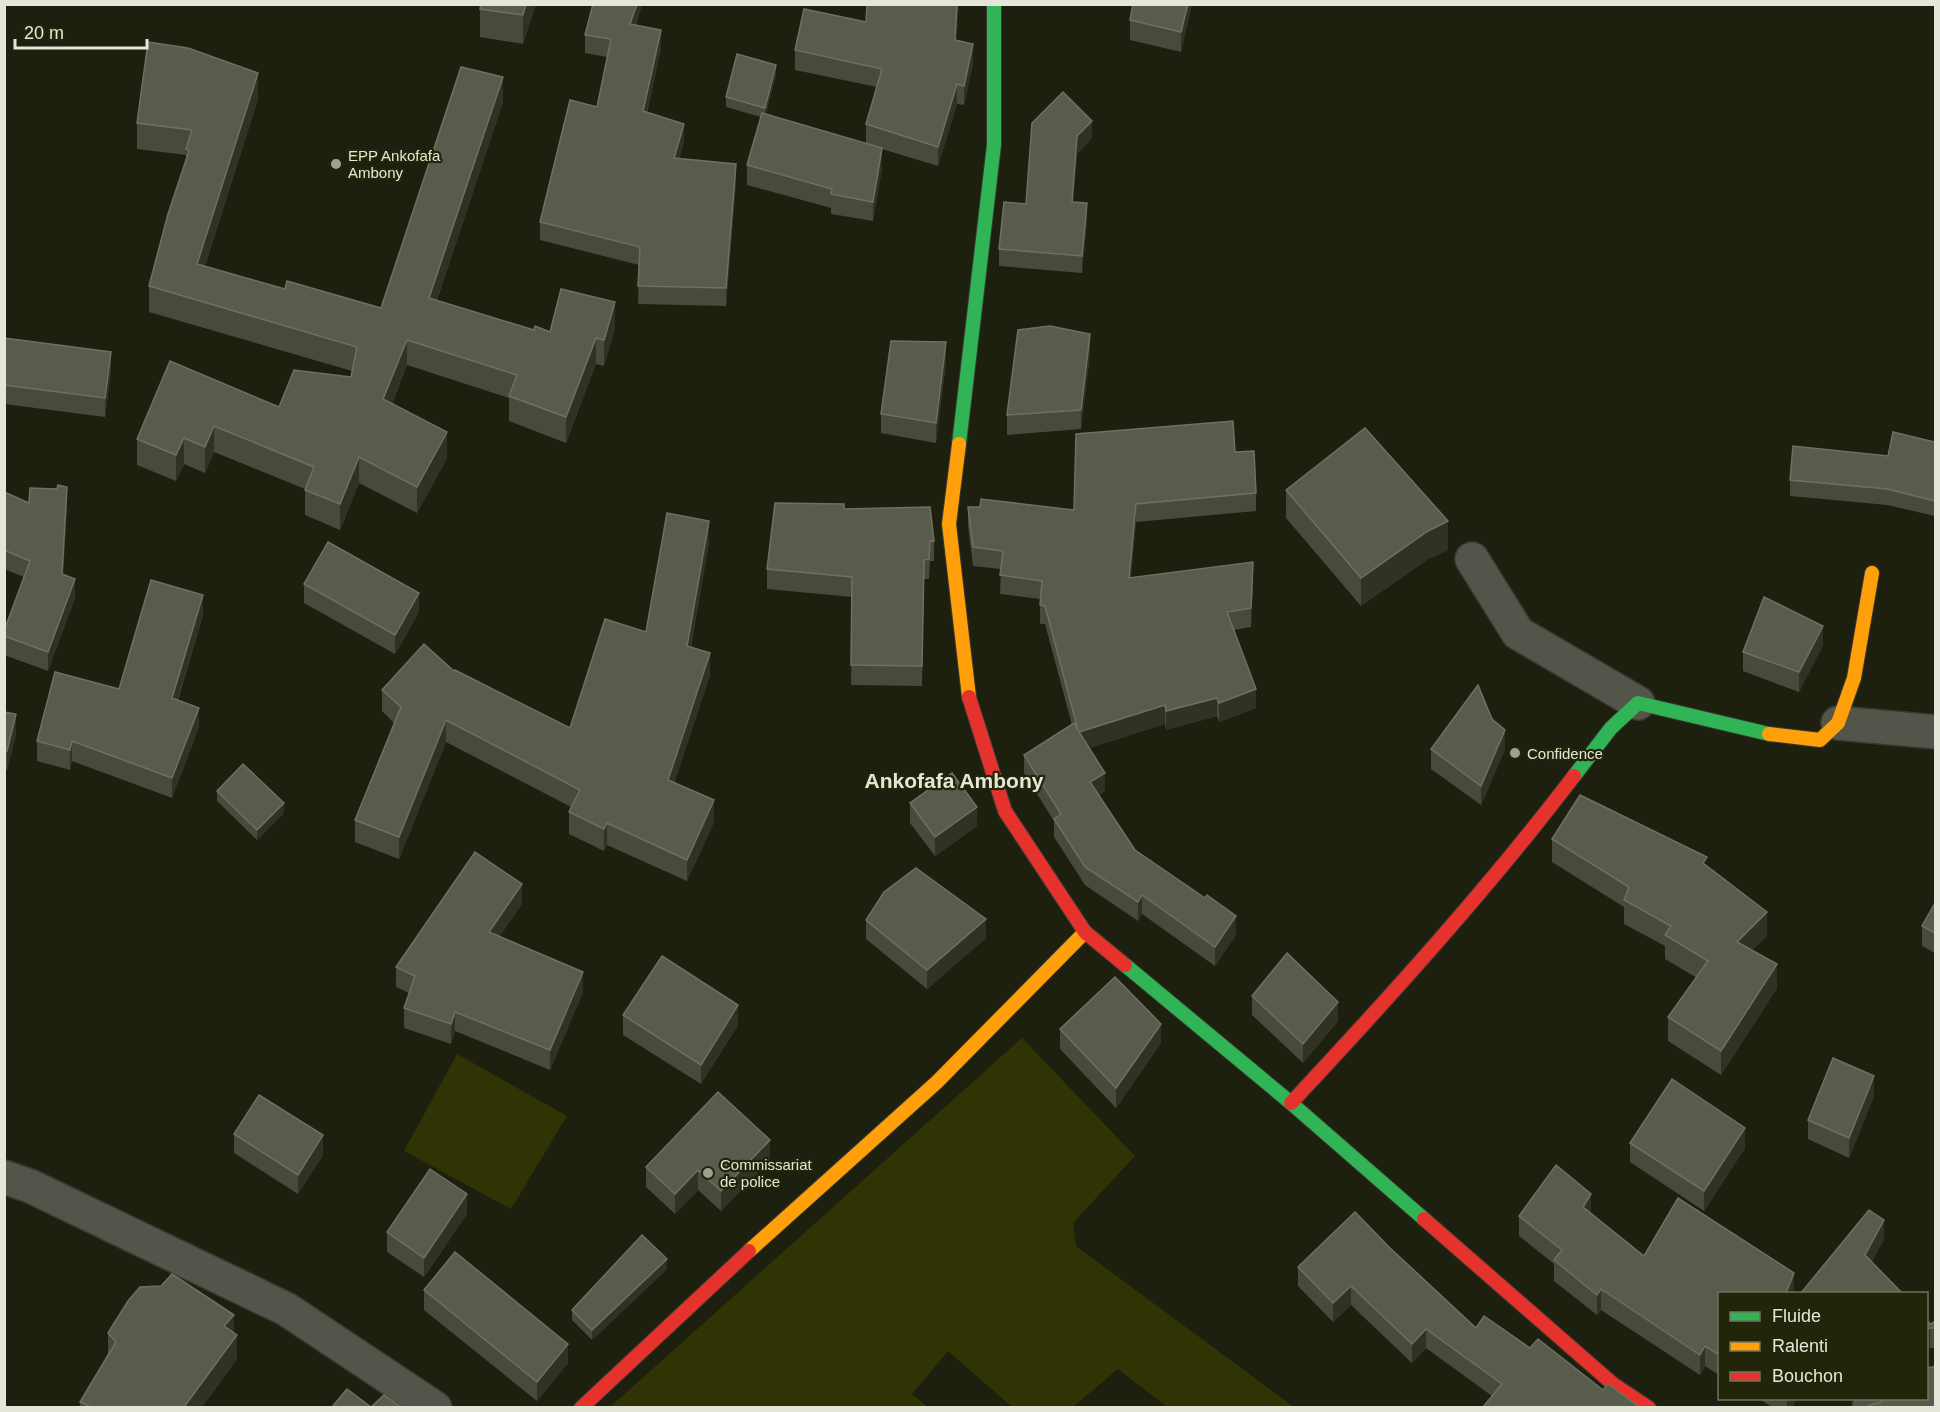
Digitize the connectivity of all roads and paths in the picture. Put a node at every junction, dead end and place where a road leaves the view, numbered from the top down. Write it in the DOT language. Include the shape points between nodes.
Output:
graph roads {
  1 [pos="994,6"];
  2 [pos="1472,560"];
  3 [pos="1872,573"];
  4 [pos="1638,703"];
  5 [pos="1838,723"];
  6 [pos="1935,732"];
  7 [pos="1085,932"];
  8 [pos="1291,1103"];
  9 [pos="4,1177"];
  10 [pos="435,1407"];
  11 [pos="581,1407"];
  12 [pos="1649,1407"];
  1 -- 7 [label="street" via="994,145 949,524 970,704 1005,811"];
  2 -- 4 [label="street" via="1518,633"];
  3 -- 5 [label="street" via="1854,678"];
  4 -- 5 [label="street" via="1774,735 1820,740"];
  4 -- 8 [label="street" via="1611,728 1526,839 1384,1004"];
  5 -- 6 [label="street"];
  7 -- 8 [label="street"];
  7 -- 11 [label="street" via="937,1082"];
  8 -- 12 [label="street" via="1613,1384"];
  9 -- 10 [label="street" via="286,1309"];
}
